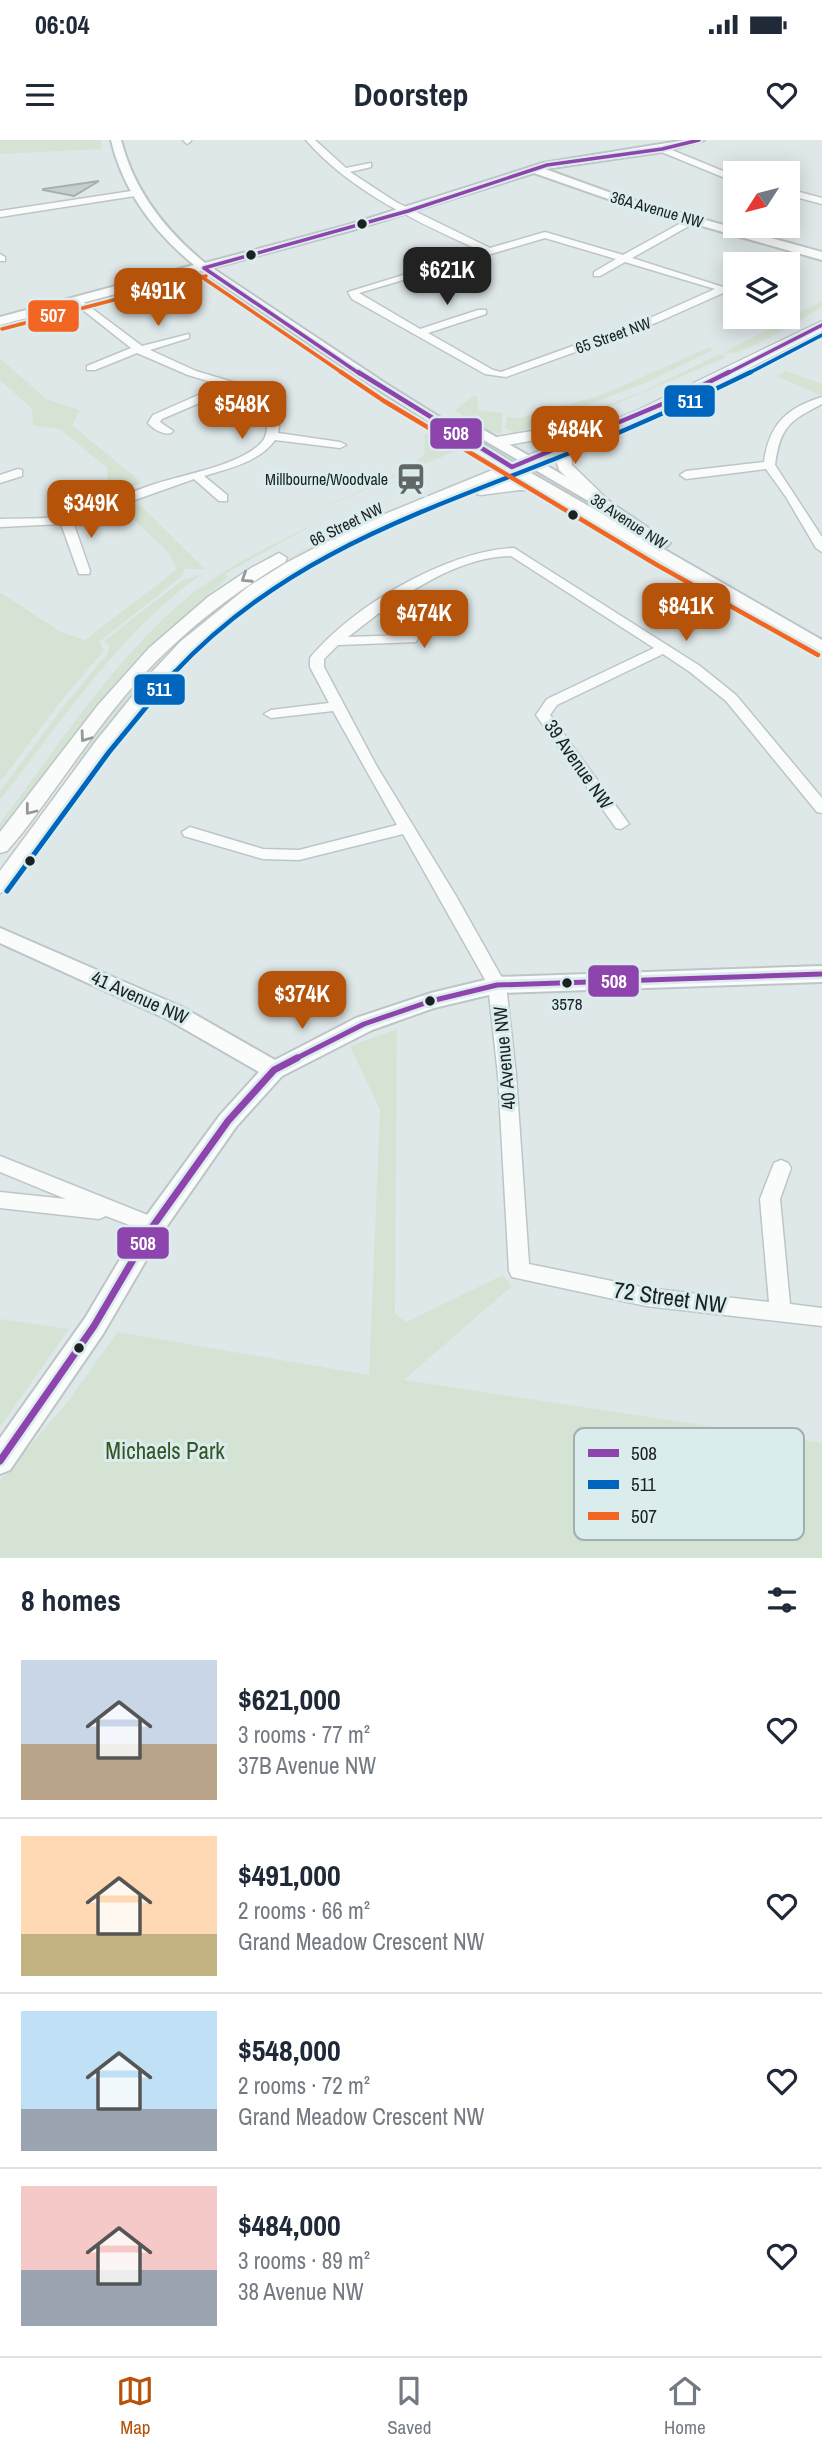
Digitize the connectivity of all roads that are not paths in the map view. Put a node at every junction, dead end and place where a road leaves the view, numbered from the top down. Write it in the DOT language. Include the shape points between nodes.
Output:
graph roads {
  1 [pos="116,140"];
  2 [pos="310,140"];
  3 [pos="699,140"];
  4 [pos="662,149"];
  5 [pos="369,165"];
  6 [pos="534,169"];
  7 [pos="343,171"];
  8 [pos="723,174"];
  9 [pos="138,193"];
  10 [pos="800,195"];
  11 [pos="822,201"];
  12 [pos="408,211"];
  13 [pos="0,214"];
  14 [pos="693,220"];
  15 [pos="488,251"];
  16 [pos="822,256"];
  17 [pos="625,259"];
  18 [pos="204,268"];
  19 [pos="597,274"];
  20 [pos="78,301"];
  21 [pos="482,312"];
  22 [pos="822,312"];
  23 [pos="0,321"];
  24 [pos="822,325"];
  25 [pos="422,332"];
  26 [pos="185,336"];
  27 [pos="320,345"];
  28 [pos="139,349"];
  29 [pos="91,368"];
  30 [pos="231,385"];
  31 [pos="822,400"];
  32 [pos="573,429"];
  33 [pos="167,431"];
  34 [pos="272,436"];
  35 [pos="496,442"];
  36 [pos="340,445"];
  37 [pos="564,446"];
  38 [pos="508,459"];
  39 [pos="530,460"];
  40 [pos="769,465"];
  41 [pos="18,473"];
  42 [pos="196,475"];
  43 [pos="686,475"];
  44 [pos="0,478"];
  45 [pos="545,488"];
  46 [pos="450,492"];
  47 [pos="223,498"];
  48 [pos="602,503"];
  49 [pos="66,520"];
  50 [pos="0,523"];
  51 [pos="806,549"];
  52 [pos="822,549"];
  53 [pos="84,571"];
  54 [pos="377,608"];
  55 [pos="328,646"];
  56 [pos="822,646"];
  57 [pos="663,649"];
  58 [pos="337,706"];
  59 [pos="271,713"];
  60 [pos="822,808"];
  61 [pos="621,824"];
  62 [pos="406,828"];
  63 [pos="190,832"];
  64 [pos="0,846"];
  65 [pos="0,886"];
  66 [pos="0,935"];
  67 [pos="822,974"];
  68 [pos="497,985"];
  69 [pos="274,1069"];
  70 [pos="0,1164"];
  71 [pos="781,1168"];
  72 [pos="0,1200"];
  73 [pos="116,1213"];
  74 [pos="153,1226"];
  75 [pos="519,1271"];
  76 [pos="780,1311"];
  77 [pos="822,1317"];
  78 [pos="0,1461"];
  1 -- 9 [label="street, 38 Avenue NW" via="125,172"];
  2 -- 7 [label="street"];
  3 -- 4 [label="street"];
  4 -- 6 [label="street"];
  4 -- 8 [label="street"];
  5 -- 7 [label="street"];
  6 -- 12 [label="street"];
  6 -- 14 [label="street, 36A Avenue NW"];
  7 -- 12 [label="street"];
  9 -- 13 [label="street"];
  9 -- 18 [label="street, 38 Avenue NW" via="172,239"];
  10 -- 11 [label="street"];
  12 -- 15 [label="street"];
  12 -- 18 [label="street"];
  14 -- 16 [label="street, 36A Avenue NW"];
  14 -- 17 [label="street"];
  15 -- 17 [label="street" via="545,235"];
  15 -- 25 [label="street" via="353,292"];
  17 -- 19 [label="street"];
  17 -- 25 [label="street, 65 Street NW" via="721,288 654,320 502,375 489,372"];
  18 -- 20 [label="street"];
  18 -- 27 [label="street, 38 Avenue NW"];
  20 -- 23 [label="street"];
  20 -- 28 [label="street"];
  21 -- 25 [label="street"];
  22 -- 32 [label="main road, 66 Street NW" via="726,363"];
  24 -- 37 [label="main road, 66 Street NW" via="690,391"];
  26 -- 28 [label="street"];
  27 -- 35 [label="street, 38 Avenue NW" via="392,380"];
  27 -- 38 [label="street, 38 Avenue NW" via="389,393"];
  28 -- 29 [label="street"];
  28 -- 30 [label="street"];
  30 -- 33 [label="street" via="157,417 154,423"];
  30 -- 34 [label="street" via="259,390 274,417"];
  31 -- 40 [label="street" via="780,422 771,441"];
  32 -- 35 [label="main road"];
  32 -- 38 [label="main road, 66 Street NW"];
  34 -- 36 [label="street"];
  34 -- 42 [label="street" via="263,448 237,462"];
  35 -- 38 [label="street, 38 Avenue NW"];
  37 -- 39 [label="main road, 66 Street NW"];
  37 -- 48 [label="main road" via="565,467"];
  38 -- 39 [label="main road, 66 Street NW"];
  38 -- 45 [label="street, 38 Avenue NW"];
  38 -- 46 [label="main road, 66 Street NW"];
  38 -- 64 [label="main road, 66 Street NW, one-way" via="357,516 229,589 154,653 121,690"];
  39 -- 48 [label="street, 38 Avenue NW"];
  40 -- 43 [label="street"];
  40 -- 52 [label="street"];
  41 -- 44 [label="street"];
  42 -- 47 [label="street"];
  42 -- 49 [label="street"];
  45 -- 46 [label="main road" via="519,485"];
  45 -- 56 [label="street, 38 Avenue NW"];
  46 -- 65 [label="main road, 66 Street NW" via="307,555 219,616 162,671"];
  48 -- 56 [label="street, 38 Avenue NW"];
  49 -- 50 [label="street"];
  49 -- 53 [label="street"];
  51 -- 52 [label="street"];
  54 -- 55 [label="street"];
  54 -- 55 [label="street" via="419,624 411,639"];
  54 -- 57 [label="street" via="400,592 483,553 514,552"];
  55 -- 58 [label="street, 40 Avenue NW" via="317,658 317,667"];
  57 -- 60 [label="street" via="732,698"];
  57 -- 61 [label="street, 39 Avenue NW" via="552,702 543,715"];
  58 -- 59 [label="street"];
  58 -- 62 [label="street, 40 Avenue NW"];
  62 -- 63 [label="street" via="299,855 263,853"];
  62 -- 68 [label="street, 40 Avenue NW"];
  66 -- 69 [label="street, 41 Avenue NW" via="175,1011"];
  67 -- 68 [label="street"];
  68 -- 69 [label="street" via="364,1024"];
  68 -- 75 [label="street, 40 Avenue NW"];
  69 -- 74 [label="street" via="229,1121"];
  70 -- 73 [label="street"];
  71 -- 76 [label="street" via="770,1199"];
  72 -- 73 [label="street"];
  73 -- 74 [label="street"];
  74 -- 78 [label="street" via="94,1326"];
  75 -- 76 [label="street, 72 Street NW" via="646,1297"];
  76 -- 77 [label="street, 72 Street NW"];
}
